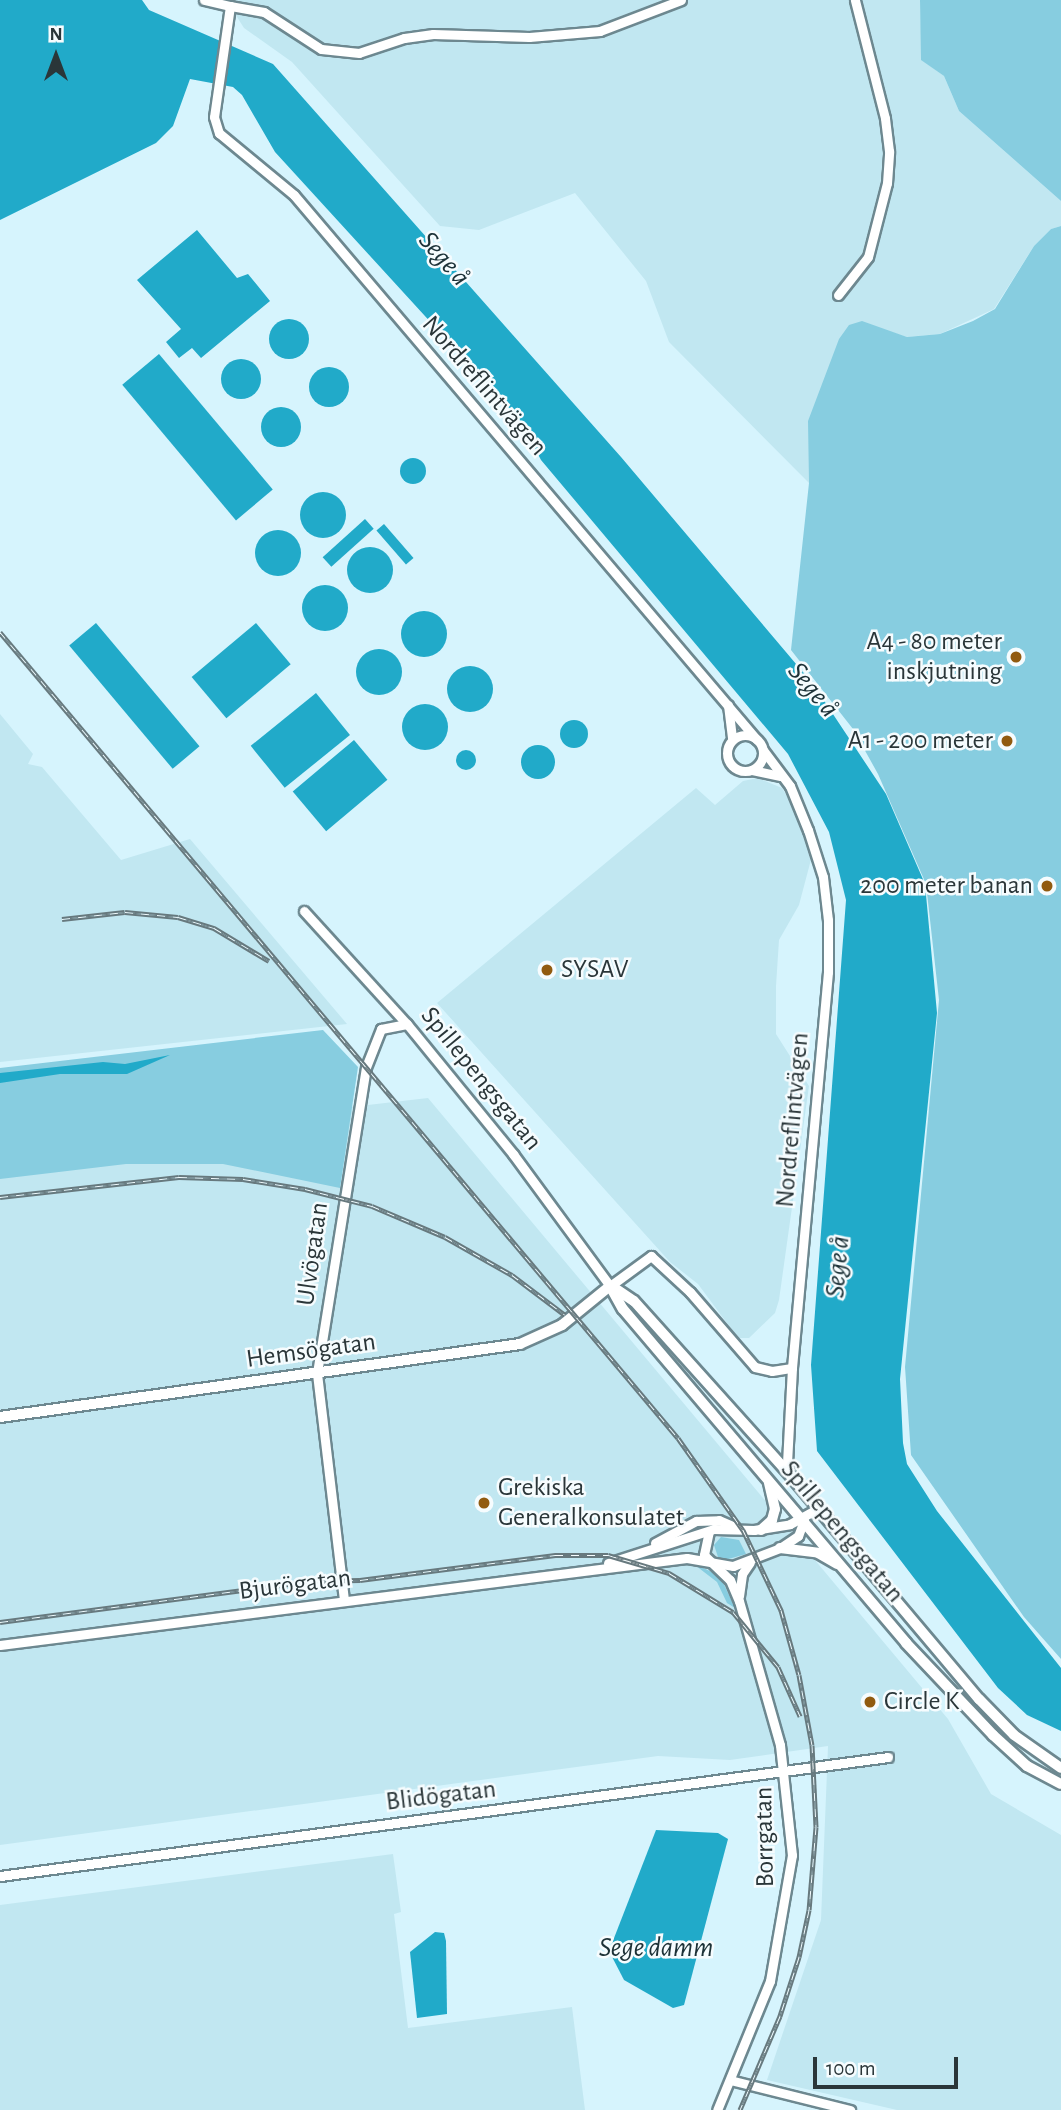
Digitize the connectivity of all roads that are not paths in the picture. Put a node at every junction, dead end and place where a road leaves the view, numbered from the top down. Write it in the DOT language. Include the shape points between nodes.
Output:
graph roads {
  1 [pos="204,0"];
  2 [pos="681,0"];
  3 [pos="855,0"];
  4 [pos="230,6"];
  5 [pos="838,295"];
  6 [pos="728,703"];
  7 [pos="732,740"];
  8 [pos="757,740"];
  9 [pos="763,750"];
  10 [pos="752,770"];
  11 [pos="782,777"];
  12 [pos="304,911"];
  13 [pos="407,1024"];
  14 [pos="610,1286"];
  15 [pos="792,1368"];
  16 [pos="317,1373"];
  17 [pos="0,1417"];
  18 [pos="791,1476"];
  19 [pos="768,1480"];
  20 [pos="817,1509"];
  21 [pos="804,1520"];
  22 [pos="740,1530"];
  23 [pos="761,1530"];
  24 [pos="709,1531"];
  25 [pos="648,1547"];
  26 [pos="780,1548"];
  27 [pos="750,1562"];
  28 [pos="712,1563"];
  29 [pos="596,1568"];
  30 [pos="844,1569"];
  31 [pos="344,1600"];
  32 [pos="739,1601"];
  33 [pos="0,1645"];
  34 [pos="888,1757"];
  35 [pos="1061,1768"];
  36 [pos="785,1771"];
  37 [pos="1061,1784"];
  38 [pos="0,1876"];
  39 [pos="730,2080"];
  40 [pos="717,2110"];
  41 [pos="850,2110"];
  1 -- 4 [label="street"];
  2 -- 4 [label="street" via="600,31 528,37 432,34 359,53 321,48 264,12"];
  3 -- 5 [label="street" via="889,151 887,183 868,257"];
  4 -- 6 [label="street, Nordreflintvägen" via="214,100 219,133 294,195"];
  6 -- 7 [label="street"];
  6 -- 8 [label="street, Nordreflintvägen"];
  7 -- 8 [label="street" via="746,735"];
  7 -- 10 [label="street" via="726,752 730,764 740,771"];
  8 -- 9 [label="street"];
  9 -- 10 [label="street" via="761,762"];
  9 -- 11 [label="street, Nordreflintvägen"];
  10 -- 11 [label="street"];
  11 -- 15 [label="street, Nordreflintvägen" via="808,830 823,877 828,919 828,972"];
  12 -- 13 [label="street, Spillepengsgatan"];
  13 -- 14 [label="street, Spillepengsgatan" via="513,1154"];
  13 -- 16 [label="street, Ulvögatan" via="380,1029 366,1067"];
  14 -- 15 [label="street" via="651,1256 691,1292 755,1367 772,1371"];
  14 -- 16 [label="street, Hemsögatan" via="571,1319 536,1340"];
  14 -- 18 [label="street, Spillepengsgatan" via="634,1301"];
  14 -- 19 [label="street, Spillepengsgatan" via="623,1309"];
  15 -- 18 [label="street, Nordreflintvägen" via="787,1463"];
  16 -- 17 [label="street, Hemsögatan"];
  16 -- 31 [label="street, Ulvögatan"];
  18 -- 20 [label="street, Spillepengsgatan"];
  19 -- 21 [label="street, Spillepengsgatan"];
  19 -- 23 [label="street" via="775,1509 772,1520"];
  20 -- 21 [label="street, Bjurögatan"];
  20 -- 35 [label="street, Spillepengsgatan" via="979,1699 1014,1735"];
  21 -- 23 [label="street, Bjurögatan"];
  21 -- 26 [label="street, Bjurögatan" via="798,1536"];
  21 -- 30 [label="street, Spillepengsgatan"];
  22 -- 23 [label="street, Bjurögatan"];
  22 -- 24 [label="street, Bjurögatan"];
  22 -- 25 [label="street, Bjurögatan" via="719,1520 696,1521"];
  24 -- 25 [label="street, Bjurögatan"];
  24 -- 28 [label="street" via="703,1549"];
  25 -- 29 [label="street, Bjurögatan"];
  26 -- 27 [label="street, Bjurögatan"];
  26 -- 30 [label="street" via="818,1553"];
  27 -- 28 [label="street, Bjurögatan"];
  27 -- 32 [label="street, Borrgatan" via="740,1583"];
  28 -- 29 [label="street, Bjurögatan" via="687,1558"];
  28 -- 32 [label="street, Borrgatan" via="730,1580"];
  29 -- 31 [label="street, Bjurögatan"];
  30 -- 37 [label="street, Spillepengsgatan" via="984,1726 1027,1766"];
  31 -- 33 [label="street, Bjurögatan"];
  32 -- 36 [label="street, Borrgatan"];
  34 -- 36 [label="street, Blidögatan"];
  36 -- 38 [label="street, Blidögatan"];
  36 -- 39 [label="street, Borrgatan" via="792,1855 786,1911 770,1981"];
  39 -- 40 [label="street, Borrgatan"];
  39 -- 41 [label="street"];
}
